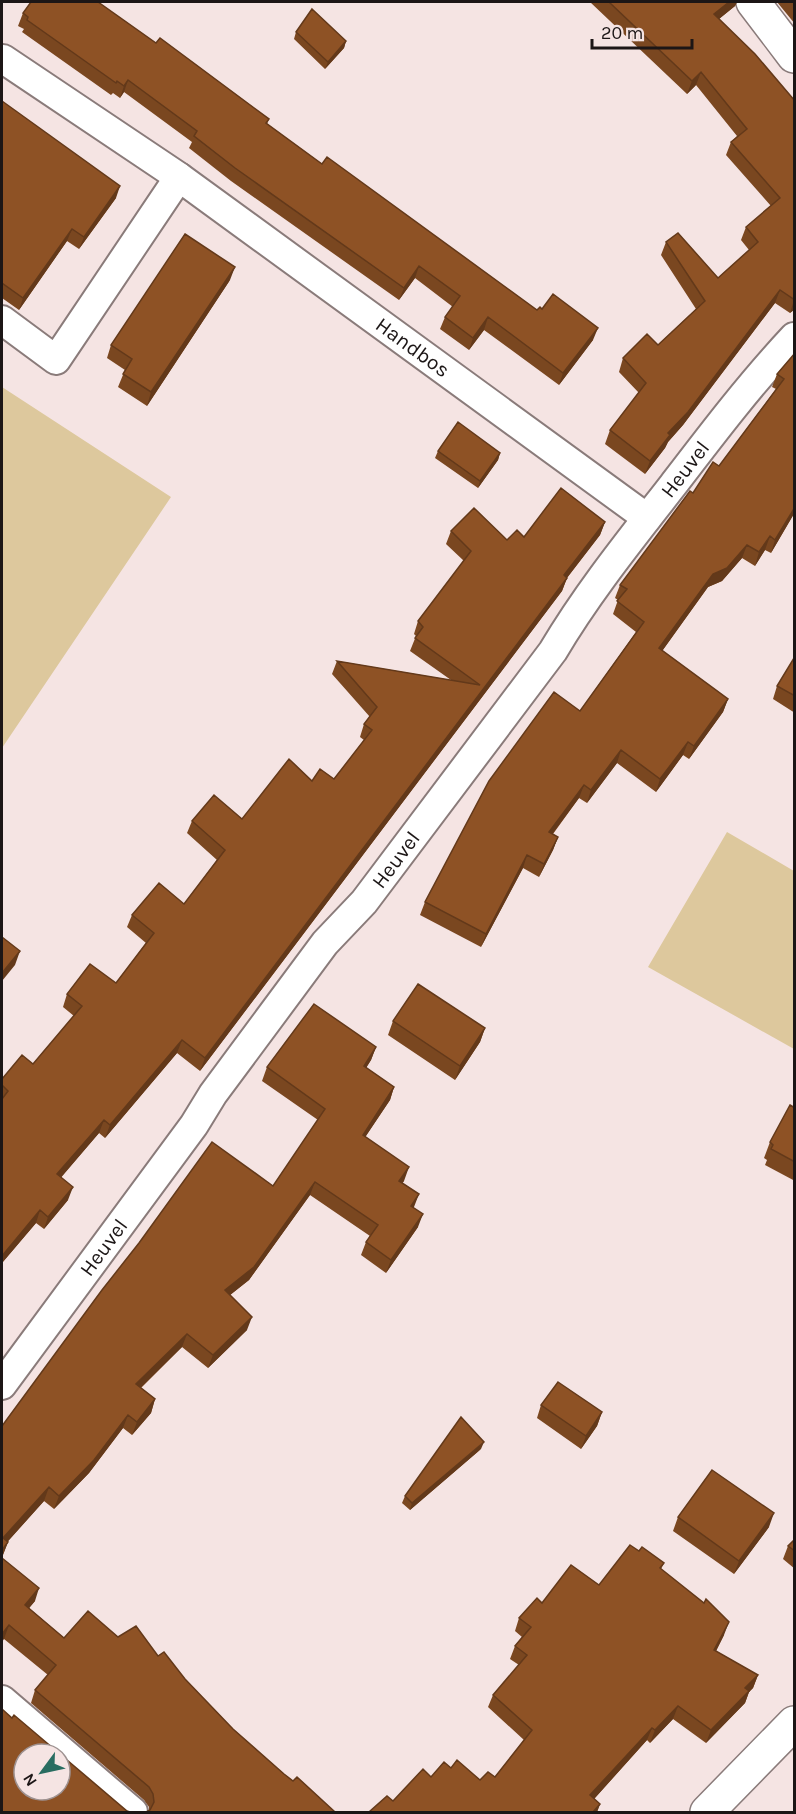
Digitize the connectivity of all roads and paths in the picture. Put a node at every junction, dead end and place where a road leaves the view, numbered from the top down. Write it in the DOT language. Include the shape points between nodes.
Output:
graph roads {
  1 [pos="753,2"];
  2 [pos="795,56"];
  3 [pos="3,58"];
  4 [pos="179,177"];
  5 [pos="2,320"];
  6 [pos="795,337"];
  7 [pos="646,518"];
  8 [pos="2,1385"];
  9 [pos="2,1700"];
  10 [pos="795,1723"];
  11 [pos="133,1812"];
  12 [pos="707,1812"];
  1 -- 2 [label="main road"];
  3 -- 4 [label="street, Handbos"];
  4 -- 5 [label="street" via="56,360"];
  4 -- 7 [label="street, Handbos"];
  6 -- 7 [label="street, Heuvel" via="758,376"];
  7 -- 8 [label="street, Heuvel" via="578,609 553,651 371,892 325,943"];
  9 -- 11 [label="street"];
  10 -- 12 [label="main road"];
}
